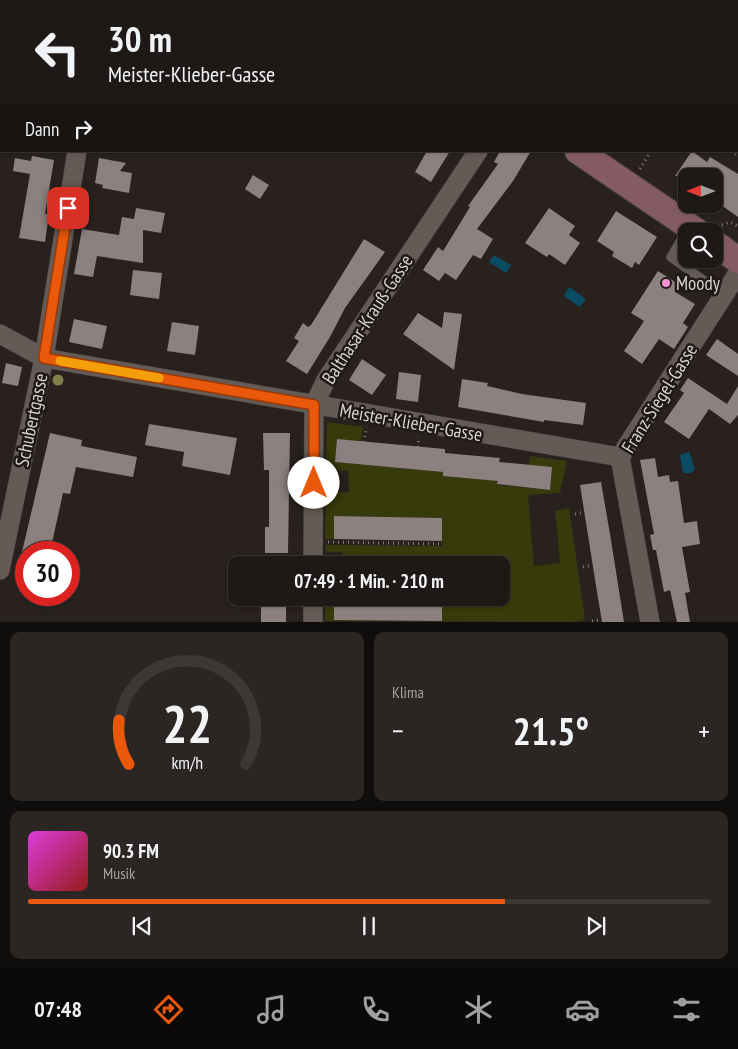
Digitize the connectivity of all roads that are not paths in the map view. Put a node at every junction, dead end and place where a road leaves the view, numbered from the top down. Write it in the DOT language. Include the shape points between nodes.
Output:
graph roads {
  1 [pos="77,152"];
  2 [pos="477,152"];
  3 [pos="579,152"];
  4 [pos="680,223"];
  5 [pos="678,247"];
  6 [pos="723,250"];
  7 [pos="738,260"];
  8 [pos="678,262"];
  9 [pos="686,268"];
  10 [pos="738,274"];
  11 [pos="724,295"];
  12 [pos="0,334"];
  13 [pos="44,358"];
  14 [pos="314,405"];
  15 [pos="620,457"];
  16 [pos="313,556"];
  17 [pos="0,570"];
  18 [pos="313,606"];
  19 [pos="313,622"];
  20 [pos="650,622"];
  1 -- 13 [label="street, Schubertgasse"];
  2 -- 14 [label="street, Balthasar-Krauß-Gasse" via="326,380"];
  3 -- 4 [label="main road"];
  5 -- 8 [label="lane" via="671,257"];
  6 -- 7 [label="main road"];
  9 -- 11 [label="lane"];
  10 -- 11 [label="street, Franz-Siegel-Gasse"];
  11 -- 15 [label="street, Franz-Siegel-Gasse"];
  12 -- 13 [label="street, Meister-Klieber-Gasse"];
  13 -- 14 [label="street, Meister-Klieber-Gasse"];
  13 -- 17 [label="street, Schubertgasse"];
  14 -- 15 [label="street, Meister-Klieber-Gasse"];
  14 -- 16 [label="street, Balthasar-Krauß-Gasse"];
  15 -- 20 [label="street, Franz-Siegel-Gasse"];
  18 -- 19 [label="street"];
}
